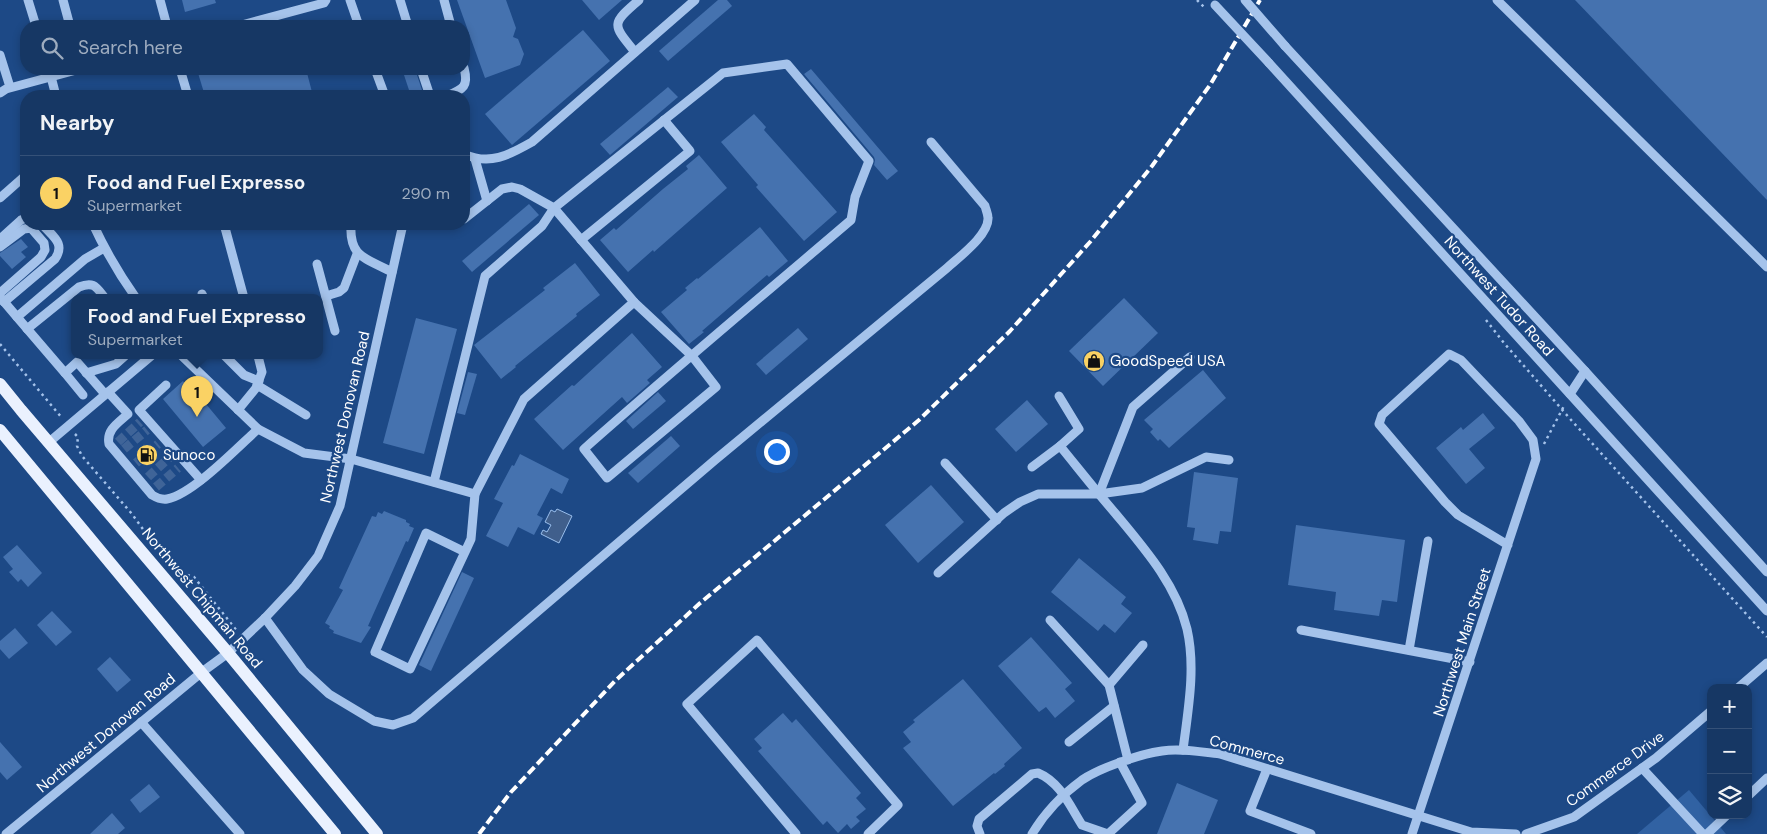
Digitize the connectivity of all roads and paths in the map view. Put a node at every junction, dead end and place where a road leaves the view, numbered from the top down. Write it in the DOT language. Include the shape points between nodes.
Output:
graph roads {
  1 [pos="28,0"];
  2 [pos="63,0"];
  3 [pos="160,0"];
  4 [pos="326,0"];
  5 [pos="350,0"];
  6 [pos="400,0"];
  7 [pos="444,0"];
  8 [pos="639,0"];
  9 [pos="695,0"];
  10 [pos="1245,0"];
  11 [pos="1497,0"];
  12 [pos="1213,2"];
  13 [pos="34,20"];
  14 [pos="68,20"];
  15 [pos="166,20"];
  16 [pos="260,20"];
  17 [pos="357,20"];
  18 [pos="406,20"];
  19 [pos="450,20"];
  20 [pos="635,52"];
  21 [pos="0,55"];
  22 [pos="45,75"];
  23 [pos="51,75"];
  24 [pos="182,75"];
  25 [pos="377,75"];
  26 [pos="423,75"];
  27 [pos="466,75"];
  28 [pos="10,88"];
  29 [pos="54,90"];
  30 [pos="186,90"];
  31 [pos="383,90"];
  32 [pos="428,90"];
  33 [pos="460,90"];
  34 [pos="0,93"];
  35 [pos="664,120"];
  36 [pos="931,142"];
  37 [pos="470,157"];
  38 [pos="475,159"];
  39 [pos="20,180"];
  40 [pos="0,198"];
  41 [pos="487,201"];
  42 [pos="554,208"];
  43 [pos="470,214"];
  44 [pos="20,221"];
  45 [pos="22,230"];
  46 [pos="33,230"];
  47 [pos="47,230"];
  48 [pos="96,230"];
  49 [pos="226,230"];
  50 [pos="351,230"];
  51 [pos="401,230"];
  52 [pos="0,239"];
  53 [pos="581,240"];
  54 [pos="0,247"];
  55 [pos="104,248"];
  56 [pos="357,254"];
  57 [pos="317,264"];
  58 [pos="1767,267"];
  59 [pos="392,272"];
  60 [pos="0,293"];
  61 [pos="102,294"];
  62 [pos="133,294"];
  63 [pos="243,294"];
  64 [pos="326,296"];
  65 [pos="2,300"];
  66 [pos="634,302"];
  67 [pos="17,316"];
  68 [pos="1483,316"];
  69 [pos="28,329"];
  70 [pos="336,331"];
  71 [pos="0,344"];
  72 [pos="692,356"];
  73 [pos="1190,357"];
  74 [pos="78,359"];
  75 [pos="122,359"];
  76 [pos="147,359"];
  77 [pos="185,359"];
  78 [pos="228,359"];
  79 [pos="259,359"];
  80 [pos="1585,371"];
  81 [pos="86,373"];
  82 [pos="65,374"];
  83 [pos="258,383"];
  84 [pos="0,384"];
  85 [pos="166,385"];
  86 [pos="106,393"];
  87 [pos="1570,394"];
  88 [pos="83,395"];
  89 [pos="1060,396"];
  90 [pos="139,410"];
  91 [pos="238,410"];
  92 [pos="1562,410"];
  93 [pos="128,414"];
  94 [pos="306,415"];
  95 [pos="68,426"];
  96 [pos="258,429"];
  97 [pos="0,430"];
  98 [pos="48,443"];
  99 [pos="1060,446"];
  100 [pos="351,459"];
  101 [pos="1536,459"];
  102 [pos="1229,460"];
  103 [pos="944,463"];
  104 [pos="1032,467"];
  105 [pos="201,480"];
  106 [pos="434,482"];
  107 [pos="475,494"];
  108 [pos="1099,494"];
  109 [pos="997,520"];
  110 [pos="1428,541"];
  111 [pos="1508,545"];
  112 [pos="465,552"];
  113 [pos="161,554"];
  114 [pos="173,570"];
  115 [pos="1767,572"];
  116 [pos="938,573"];
  117 [pos="1767,611"];
  118 [pos="265,618"];
  119 [pos="1050,620"];
  120 [pos="233,626"];
  121 [pos="1301,630"];
  122 [pos="1767,637"];
  123 [pos="1143,645"];
  124 [pos="1409,650"];
  125 [pos="228,653"];
  126 [pos="1470,662"];
  127 [pos="1767,663"];
  128 [pos="202,672"];
  129 [pos="1743,684"];
  130 [pos="1109,685"];
  131 [pos="1114,706"];
  132 [pos="1707,714"];
  133 [pos="141,722"];
  134 [pos="1070,742"];
  135 [pos="1183,750"];
  136 [pos="1124,761"];
  137 [pos="1642,768"];
  138 [pos="1267,769"];
  139 [pos="1767,778"];
  140 [pos="1752,792"];
  141 [pos="1064,796"];
  142 [pos="1418,816"];
  143 [pos="1722,819"];
  144 [pos="6,834"];
  145 [pos="240,834"];
  146 [pos="335,834"];
  147 [pos="377,834"];
  148 [pos="796,834"];
  149 [pos="868,834"];
  150 [pos="980,834"];
  151 [pos="1032,834"];
  152 [pos="1311,834"];
  153 [pos="1412,834"];
  154 [pos="1516,834"];
  155 [pos="1526,834"];
  156 [pos="1705,834"];
  1 -- 13 [label="street"];
  2 -- 14 [label="street"];
  3 -- 15 [label="street"];
  4 -- 16 [label="street"];
  5 -- 17 [label="street"];
  6 -- 18 [label="street"];
  7 -- 19 [label="street"];
  8 -- 20 [label="street" via="617,22 622,36"];
  9 -- 20 [label="street"];
  10 -- 80 [label="street, Northwest Tudor Road, bridge"];
  11 -- 58 [label="street"];
  12 -- 87 [label="street, Northwest Tudor Road, bridge"];
  20 -- 38 [label="street" via="532,142 496,159"];
  21 -- 28 [label="street"];
  22 -- 28 [label="street"];
  23 -- 29 [label="street"];
  24 -- 30 [label="street"];
  25 -- 31 [label="street"];
  26 -- 32 [label="street"];
  27 -- 33 [label="street"];
  28 -- 34 [label="street"];
  35 -- 42 [label="street"];
  35 -- 53 [label="street" via="690,151"];
  35 -- 72 [label="street" via="723,73 787,64 869,161 851,220"];
  36 -- 118 [label="street" via="985,206 989,217 979,238 413,718 393,725 374,721 329,694 303,670"];
  37 -- 38 [label="street"];
  38 -- 41 [label="street"];
  39 -- 40 [label="street"];
  41 -- 42 [label="street" via="502,189 512,187"];
  41 -- 43 [label="street"];
  42 -- 53 [label="street"];
  42 -- 106 [label="street" via="542,226 485,276"];
  44 -- 52 [label="street"];
  45 -- 54 [label="street"];
  46 -- 60 [label="street" via="44,243 45,250"];
  47 -- 65 [label="street" via="59,244 60,252"];
  48 -- 55 [label="street"];
  49 -- 63 [label="street"];
  50 -- 56 [label="street" via="350,238"];
  51 -- 59 [label="street, Northwest Donovan Road"];
  53 -- 66 [label="street"];
  55 -- 62 [label="street"];
  55 -- 67 [label="street" via="85,259"];
  56 -- 59 [label="street"];
  56 -- 64 [label="street" via="344,288"];
  57 -- 64 [label="street"];
  59 -- 100 [label="street, Northwest Donovan Road"];
  61 -- 69 [label="street" via="96,286 87,284 79,287"];
  64 -- 70 [label="street"];
  65 -- 67 [label="street"];
  66 -- 72 [label="street"];
  66 -- 107 [label="street" via="524,399"];
  67 -- 69 [label="street"];
  68 -- 92 [label="path"];
  69 -- 82 [label="street"];
  71 -- 95 [label="path"];
  72 -- 72 [label="street" via="584,449 608,478 716,387"];
  73 -- 108 [label="street" via="1133,407"];
  74 -- 81 [label="street"];
  74 -- 82 [label="street"];
  75 -- 81 [label="street" via="116,364"];
  76 -- 86 [label="street"];
  77 -- 91 [label="street"];
  78 -- 83 [label="street"];
  79 -- 83 [label="street" via="262,372"];
  80 -- 87 [label="street"];
  80 -- 115 [label="street, Northwest Tudor Road"];
  81 -- 86 [label="street"];
  82 -- 88 [label="street"];
  83 -- 91 [label="street"];
  83 -- 94 [label="street"];
  84 -- 98 [label="main road, Northwest Chipman Road"];
  85 -- 90 [label="street"];
  86 -- 93 [label="street"];
  86 -- 95 [label="street"];
  87 -- 92 [label="path"];
  87 -- 117 [label="street, Northwest Tudor Road"];
  89 -- 99 [label="street" via="1079,429"];
  90 -- 93 [label="street"];
  90 -- 105 [label="street" via="143,420 173,455"];
  91 -- 96 [label="street"];
  92 -- 101 [label="path"];
  92 -- 122 [label="path"];
  93 -- 105 [label="street" via="107,437 159,499 168,499"];
  95 -- 98 [label="street"];
  95 -- 113 [label="path" via="78,437 77,446 82,456 132,514"];
  96 -- 100 [label="street" via="304,454"];
  96 -- 105 [label="street"];
  97 -- 128 [label="main road"];
  98 -- 125 [label="main road, Northwest Chipman Road"];
  99 -- 104 [label="street"];
  99 -- 108 [label="street"];
  100 -- 106 [label="street"];
  100 -- 118 [label="street, Northwest Donovan Road" via="340,506 318,556"];
  101 -- 111 [label="street, Northwest Main Street"];
  101 -- 111 [label="street" via="1533,440 1519,421 1461,360 1449,354 1382,415 1379,424 1458,515"];
  102 -- 108 [label="street" via="1206,457 1142,488"];
  103 -- 109 [label="street"];
  106 -- 107 [label="street"];
  107 -- 112 [label="street" via="471,539"];
  108 -- 109 [label="street" via="1038,494 1020,502"];
  108 -- 135 [label="street" via="1153,559 1173,593 1187,628 1190,701"];
  109 -- 116 [label="street"];
  110 -- 124 [label="street"];
  111 -- 126 [label="street, Northwest Main Street"];
  112 -- 112 [label="street" via="410,669 375,652 426,532"];
  114 -- 120 [label="path" via="194,577"];
  118 -- 125 [label="street, Northwest Donovan Road"];
  119 -- 130 [label="street"];
  121 -- 124 [label="street"];
  123 -- 130 [label="street"];
  124 -- 126 [label="street"];
  125 -- 128 [label="street, Northwest Donovan Road"];
  125 -- 147 [label="main road, Northwest Chipman Road"];
  126 -- 142 [label="street, Northwest Main Street"];
  127 -- 129 [label="street"];
  128 -- 133 [label="street, Northwest Donovan Road"];
  128 -- 146 [label="main road"];
  130 -- 131 [label="street"];
  131 -- 134 [label="street"];
  131 -- 136 [label="street"];
  132 -- 137 [label="street, Commerce Drive"];
  133 -- 144 [label="street, Northwest Donovan Road"];
  133 -- 145 [label="street"];
  135 -- 136 [label="street, Commerce" via="1162,751"];
  135 -- 138 [label="street, Commerce" via="1220,754"];
  136 -- 141 [label="street, Commerce" via="1083,779"];
  136 -- 141 [label="street" via="1142,803 1108,834 1082,826"];
  137 -- 155 [label="street, Commerce Drive" via="1574,817"];
  137 -- 156 [label="street"];
  138 -- 142 [label="street, Commerce"];
  138 -- 152 [label="street" via="1250,811"];
  139 -- 140 [label="street"];
  141 -- 150 [label="street" via="1043,775 1032,774 979,819"];
  141 -- 151 [label="street, Commerce"];
  142 -- 153 [label="street, Northwest Main Street"];
  142 -- 154 [label="street" via="1472,832"];
  143 -- 156 [label="street"];
  148 -- 149 [label="street" via="687,704 757,640 898,806"];
}
